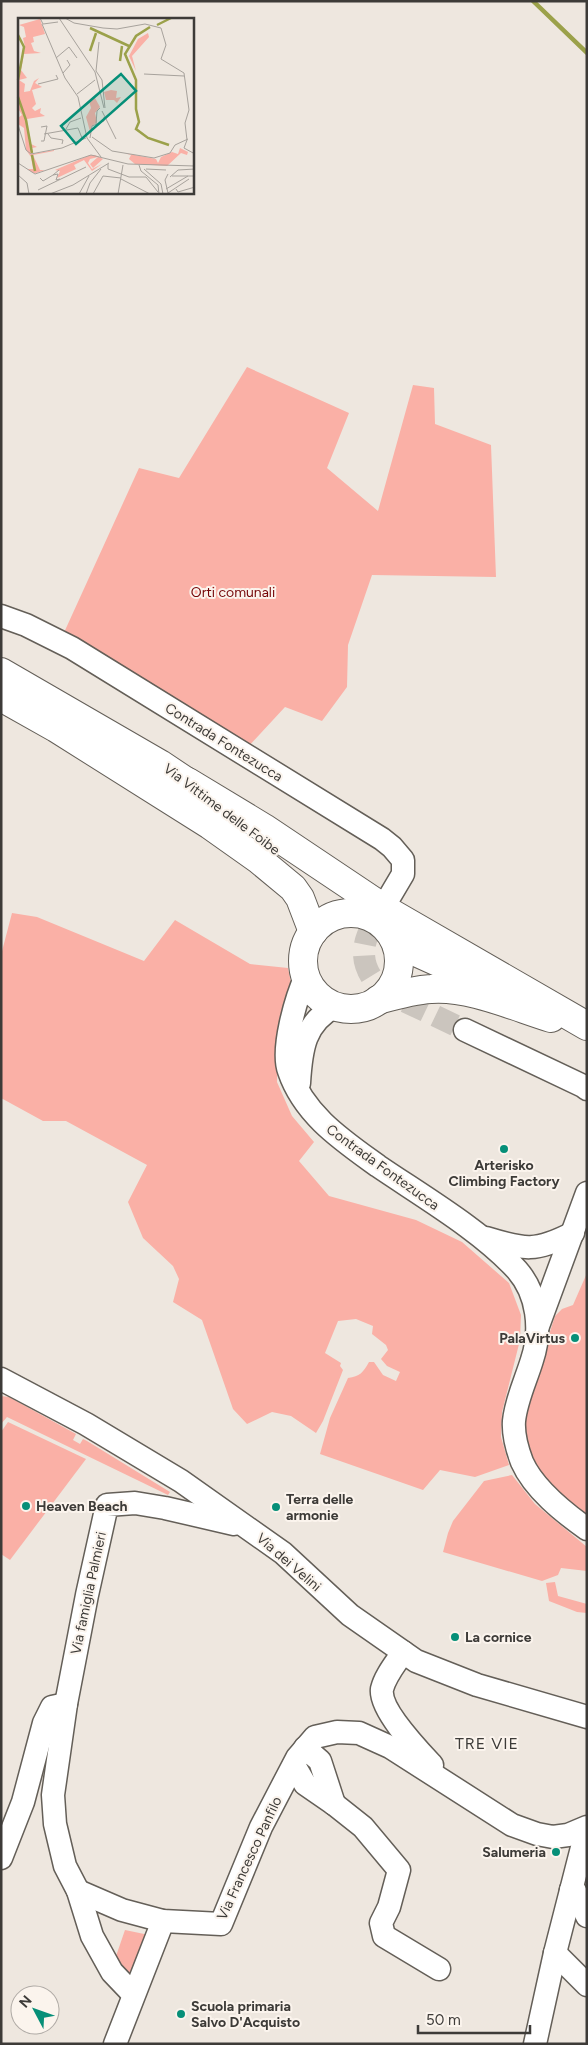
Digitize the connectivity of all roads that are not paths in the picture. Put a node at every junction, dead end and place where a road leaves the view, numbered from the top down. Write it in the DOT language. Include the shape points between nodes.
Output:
graph roads {
  1 [pos="1,616"];
  2 [pos="1,672"];
  3 [pos="1,696"];
  4 [pos="188,782"];
  5 [pos="390,896"];
  6 [pos="356,913"];
  7 [pos="313,932"];
  8 [pos="396,943"];
  9 [pos="306,976"];
  10 [pos="378,1000"];
  11 [pos="336,1006"];
  12 [pos="587,1028"];
  13 [pos="465,1030"];
  14 [pos="298,1089"];
  15 [pos="587,1089"];
  16 [pos="587,1193"];
  17 [pos="573,1233"];
  18 [pos="478,1236"];
  19 [pos="537,1327"];
  20 [pos="1,1379"];
  21 [pos="248,1527"];
  22 [pos="587,1529"];
  23 [pos="403,1652"];
  24 [pos="66,1704"];
  25 [pos="587,1717"];
  26 [pos="300,1756"];
  27 [pos="450,1784"];
  28 [pos="587,1828"];
  29 [pos="1,1858"];
  30 [pos="571,1890"];
  31 [pos="78,1891"];
  32 [pos="587,1916"];
  33 [pos="163,1921"];
  34 [pos="555,1953"];
  35 [pos="440,1968"];
  36 [pos="587,1986"];
  37 [pos="133,1994"];
  38 [pos="115,2044"];
  39 [pos="535,2044"];
  1 -- 5 [label="street, Contrada Fontezucca" via="72,648 392,847 403,860 403,874"];
  2 -- 4 [label="main road, Via Vittime delle Foibe"];
  3 -- 7 [label="main road, Via Vittime delle Foibe" via="210,825 258,859 294,888"];
  4 -- 6 [label="main road, Via Vittime delle Foibe"];
  4 -- 12 [label="main road" via="264,828 391,913"];
  6 -- 7 [label="main road" via="340,914"];
  6 -- 8 [label="main road" via="380,922"];
  7 -- 9 [label="main road" via="303,961"];
  8 -- 10 [label="main road" via="397,975 390,989"];
  8 -- 12 [label="main road"];
  9 -- 11 [label="main road" via="312,989 323,1000"];
  9 -- 14 [label="street, Contrada Fontezucca" via="298,994 286,1051 289,1070"];
  10 -- 11 [label="main road" via="350,1009"];
  10 -- 12 [label="main road" via="432,988 454,990"];
  11 -- 14 [label="street" via="326,1011 308,1034 300,1062"];
  13 -- 15 [label="street"];
  14 -- 18 [label="street, Contrada Fontezucca" via="317,1119"];
  16 -- 17 [label="street, Contrada Fontezucca"];
  17 -- 18 [label="street, Contrada Fontezucca" via="540,1247 520,1248"];
  17 -- 19 [label="street, Contrada Fontezucca"];
  18 -- 19 [label="street, Contrada Fontezucca" via="501,1254 522,1277 536,1307"];
  19 -- 22 [label="street, Contrada Fontezucca" via="533,1357 514,1422 518,1450 522,1463 537,1485"];
  20 -- 21 [label="street, Via dei Velini" via="142,1457"];
  21 -- 23 [label="street, Via dei Velini" via="283,1553 350,1615"];
  21 -- 24 [label="street, Via famiglia Palmieri" via="135,1503 107,1505"];
  23 -- 25 [label="street, Via dei Velini" via="416,1662 478,1685"];
  23 -- 27 [label="street" via="383,1687 382,1697 389,1714"];
  24 -- 29 [label="street" via="52,1707 44,1723 23,1802"];
  24 -- 31 [label="street, Via famiglia Palmieri" via="54,1795 55,1824 65,1866"];
  26 -- 27 [label="street, Via Francesco Panfilo" via="315,1737 337,1732 359,1733 390,1747"];
  26 -- 33 [label="street, Via Francesco Panfilo" via="261,1827 221,1924"];
  26 -- 35 [label="street" via="320,1761 334,1804 363,1827 399,1870 381,1923 384,1936"];
  27 -- 28 [label="street, Via Francesco Panfilo" via="512,1824 537,1834 553,1837"];
  28 -- 30 [label="street"];
  30 -- 32 [label="street" via="575,1891"];
  30 -- 34 [label="street"];
  31 -- 33 [label="street" via="122,1910"];
  31 -- 37 [label="street, Via famiglia Palmieri" via="92,1936 112,1972"];
  33 -- 37 [label="street"];
  34 -- 36 [label="street"];
  34 -- 39 [label="street"];
  37 -- 38 [label="street"];
}
